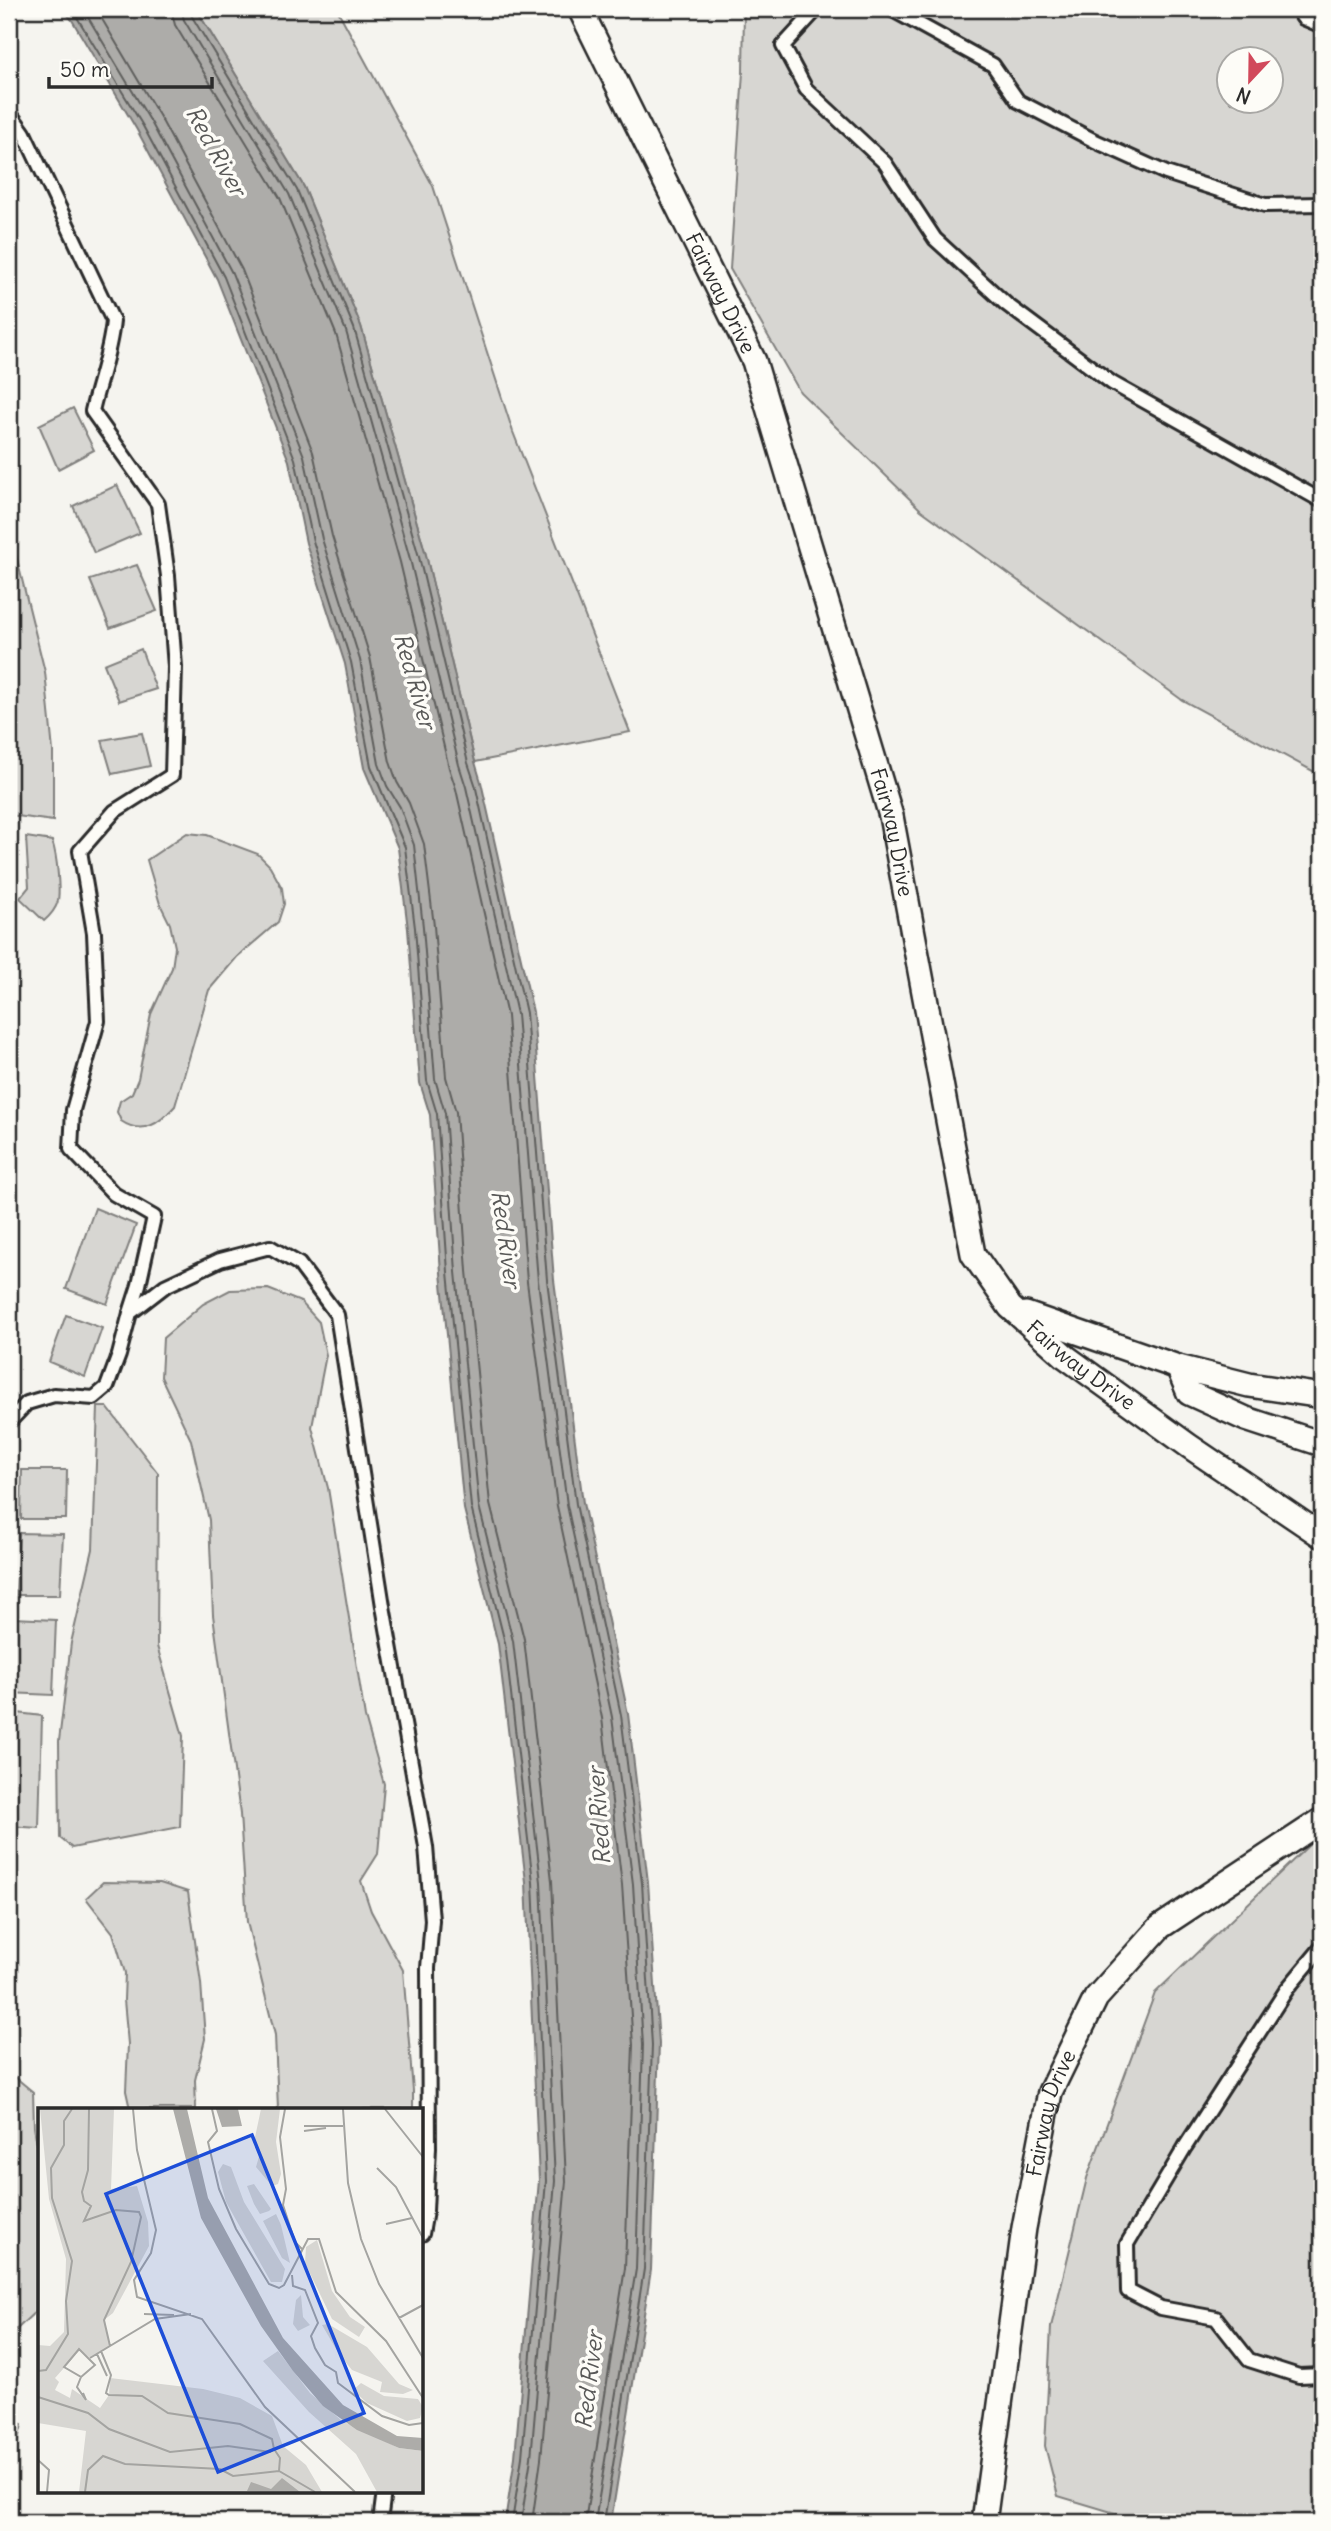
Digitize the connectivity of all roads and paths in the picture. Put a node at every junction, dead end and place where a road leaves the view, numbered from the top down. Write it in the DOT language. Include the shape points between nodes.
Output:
graph roads {
  1 [pos="580,9"];
  2 [pos="817,9"];
  3 [pos="891,9"];
  4 [pos="1297,9"];
  5 [pos="1322,26"];
  6 [pos="9,112"];
  7 [pos="1322,204"];
  8 [pos="1322,501"];
  9 [pos="1010,1307"];
  10 [pos="130,1313"];
  11 [pos="1178,1367"];
  12 [pos="1322,1396"];
  13 [pos="9,1422"];
  14 [pos="1322,1444"];
  15 [pos="1322,1536"];
  16 [pos="1322,1820"];
  17 [pos="1322,1947"];
  18 [pos="424,2209"];
  19 [pos="1322,2375"];
  20 [pos="384,2492"];
  21 [pos="380,2522"];
  22 [pos="984,2522"];
  1 -- 9 [label="street, Fairway Drive" via="754,361 891,816 973,1254"];
  2 -- 8 [label="lane" via="783,46 806,89 885,163 936,239 1006,304 1112,383"];
  3 -- 7 [label="lane" via="993,65 1018,101 1095,141 1166,173 1265,205"];
  4 -- 5 [label="lane" via="1303,18"];
  6 -- 10 [label="lane" via="24,133 113,321 92,411 158,504 168,576 175,667 172,775 115,811 80,851 94,933 98,1021 73,1110 71,1149 114,1194 154,1217"];
  9 -- 11 [label="street"];
  9 -- 15 [label="street, Fairway Drive" via="1066,1357"];
  10 -- 13 [label="lane" via="107,1387 94,1398 54,1395 27,1403"];
  10 -- 18 [label="lane" via="165,1286 220,1260 270,1247 299,1264 337,1315 428,1871 432,1920"];
  11 -- 12 [label="street" via="1249,1385"];
  11 -- 14 [label="street" via="1189,1393 1246,1419"];
  16 -- 22 [label="street, Fairway Drive" via="1160,1927 1096,1998 1050,2092 1024,2228"];
  17 -- 19 [label="lane" via="1287,1989 1127,2244 1128,2291 1161,2308 1216,2318 1249,2360 1299,2376"];
  20 -- 21 [label="lane"];
}
